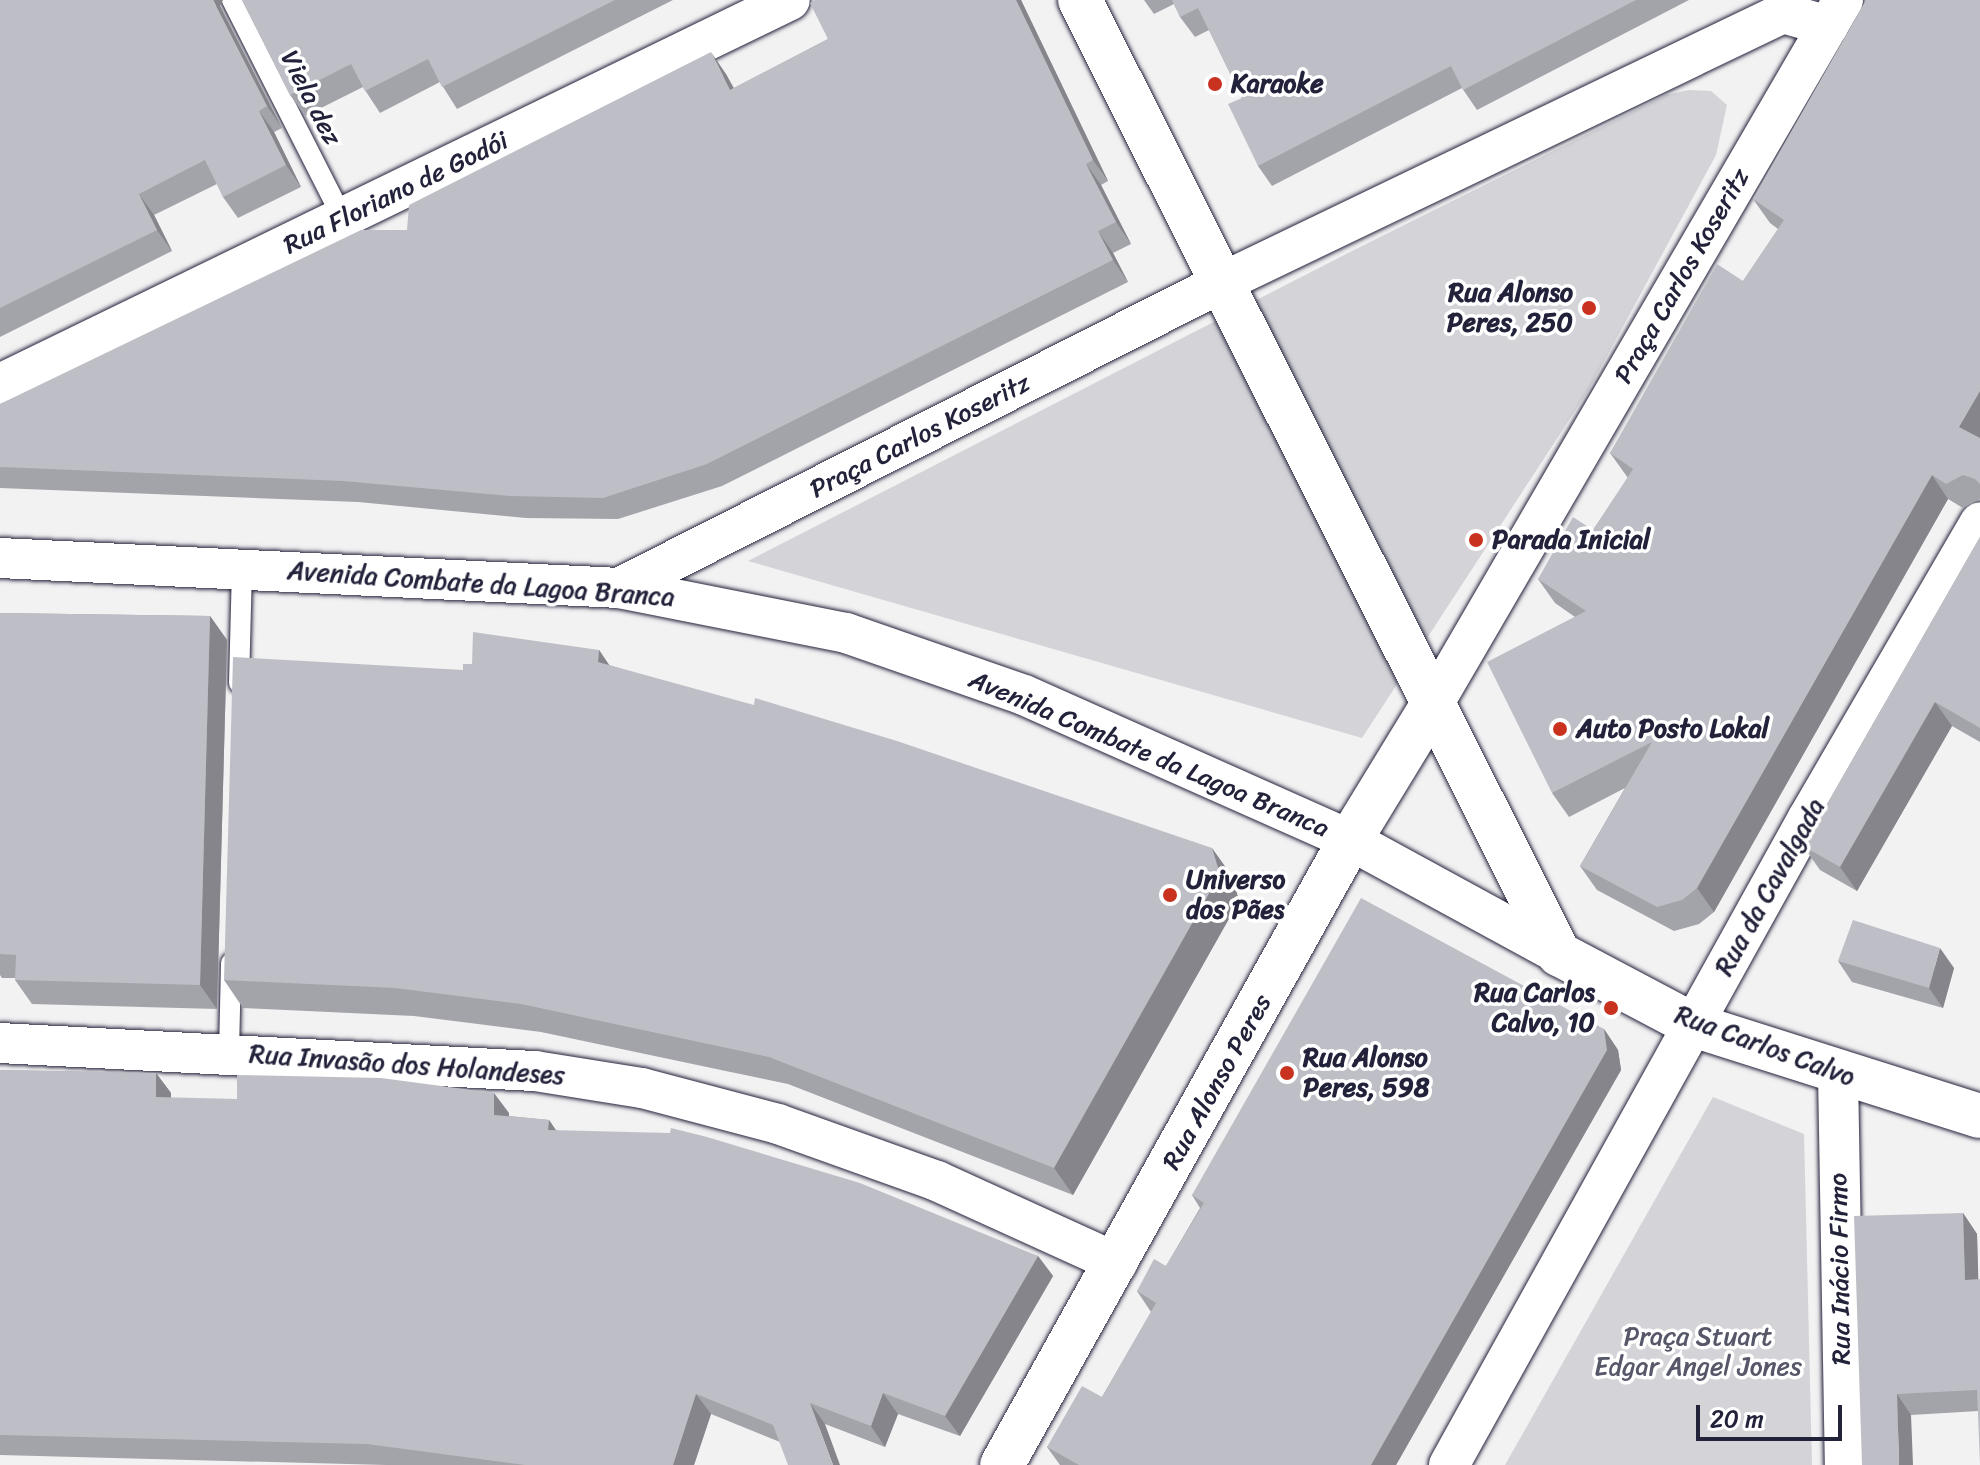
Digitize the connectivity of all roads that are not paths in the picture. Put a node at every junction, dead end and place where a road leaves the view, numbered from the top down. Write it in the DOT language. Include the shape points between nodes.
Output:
graph roads {
  1 [pos="232,0"];
  2 [pos="790,0"];
  3 [pos="1080,0"];
  4 [pos="1836,13"];
  5 [pos="343,219"];
  6 [pos="1221,283"];
  7 [pos="0,384"];
  8 [pos="1980,522"];
  9 [pos="0,558"];
  10 [pos="242,567"];
  11 [pos="619,588"];
  12 [pos="1435,701"];
  13 [pos="238,708"];
  14 [pos="1350,840"];
  15 [pos="232,943"];
  16 [pos="1559,954"];
  17 [pos="1693,1025"];
  18 [pos="0,1043"];
  19 [pos="229,1053"];
  20 [pos="1838,1073"];
  21 [pos="1980,1116"];
  22 [pos="1117,1263"];
  23 [pos="1002,1465"];
  24 [pos="1449,1465"];
  25 [pos="1845,1465"];
  1 -- 5 [label="lane, Viela dez"];
  2 -- 5 [label="street, Rua Floriano de Godói"];
  3 -- 6 [label="street"];
  4 -- 6 [label="street, Praça Carlos Koseritz" via="1783,13"];
  4 -- 12 [label="street, Praça Carlos Koseritz"];
  5 -- 7 [label="street, Rua Floriano de Godói"];
  6 -- 11 [label="street, Praça Carlos Koseritz"];
  6 -- 12 [label="street"];
  8 -- 17 [label="street, Rua da Cavalgada"];
  9 -- 10 [label="street, Avenida Combate da Lagoa Branca"];
  10 -- 11 [label="street, Avenida Combate da Lagoa Branca"];
  10 -- 13 [label="lane"];
  11 -- 14 [label="street, Avenida Combate da Lagoa Branca" via="846,633 1024,695"];
  12 -- 14 [label="street, Rua Alonso Peres"];
  12 -- 16 [label="street"];
  14 -- 16 [label="street, Rua Carlos Calvo"];
  14 -- 22 [label="street, Rua Alonso Peres"];
  15 -- 19 [label="lane"];
  16 -- 17 [label="street, Rua Carlos Calvo"];
  17 -- 20 [label="street, Rua Carlos Calvo"];
  17 -- 24 [label="street, Rua da Cavalgada"];
  18 -- 19 [label="street, Rua Invasão dos Holandeses"];
  19 -- 22 [label="street, Rua Invasão dos Holandeses" via="535,1071 642,1088 778,1124 937,1181"];
  20 -- 21 [label="street, Rua Carlos Calvo"];
  20 -- 25 [label="street, Rua Inácio Firmo"];
  22 -- 23 [label="street, Rua Alonso Peres"];
}
